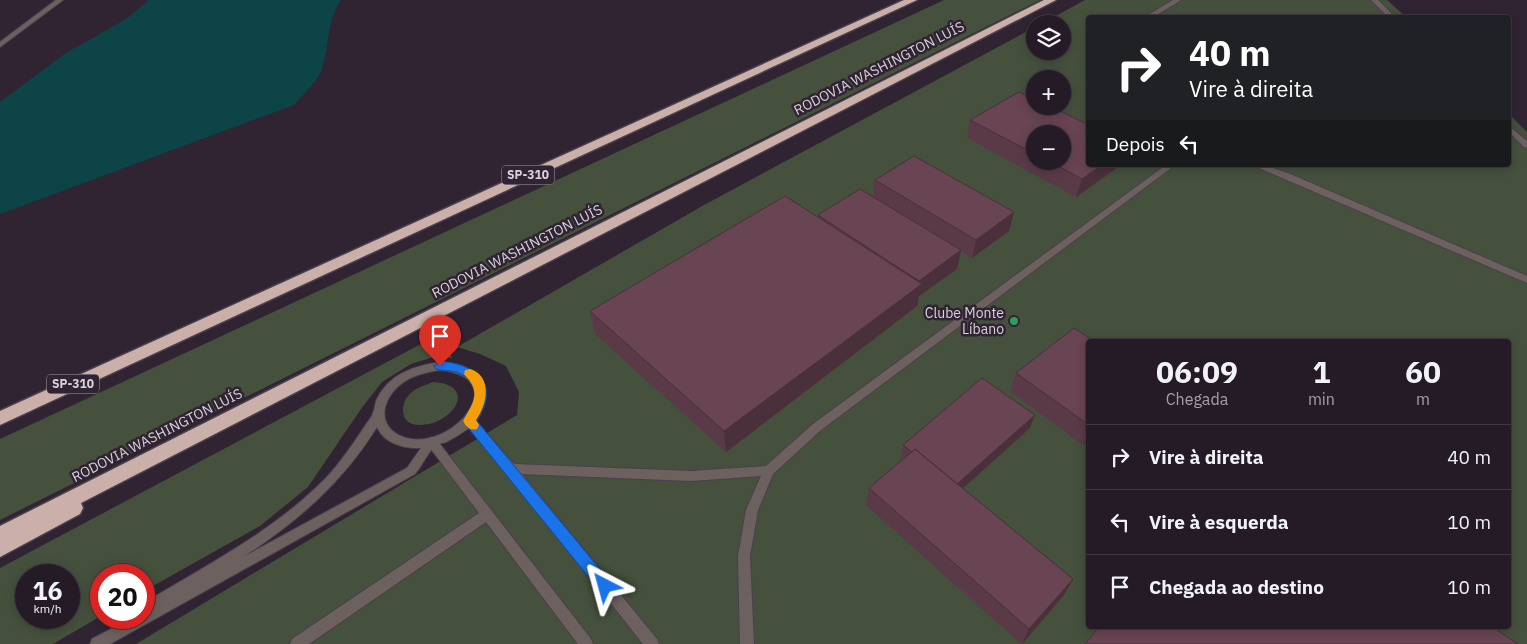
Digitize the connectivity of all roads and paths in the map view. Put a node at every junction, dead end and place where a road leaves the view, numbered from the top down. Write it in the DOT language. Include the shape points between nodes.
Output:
graph roads {
  1 [pos="60,0"];
  2 [pos="912,0"];
  3 [pos="1051,0"];
  4 [pos="1178,0"];
  5 [pos="1374,0"];
  6 [pos="1151,15"];
  7 [pos="1390,15"];
  8 [pos="3,40"];
  9 [pos="0,45"];
  10 [pos="1511,130"];
  11 [pos="1527,146"];
  12 [pos="1168,167"];
  13 [pos="1261,167"];
  14 [pos="1527,280"];
  15 [pos="438,311"];
  16 [pos="145,351"];
  17 [pos="0,406"];
  18 [pos="378,414"];
  19 [pos="0,418"];
  20 [pos="469,421"];
  21 [pos="432,442"];
  22 [pos="511,469"];
  23 [pos="769,471"];
  24 [pos="486,515"];
  25 [pos="0,535"];
  26 [pos="0,548"];
  27 [pos="155,603"];
  28 [pos="114,629"];
  29 [pos="89,644"];
  30 [pos="97,644"];
  31 [pos="297,644"];
  32 [pos="586,644"];
  33 [pos="652,644"];
  34 [pos="747,644"];
  1 -- 8 [label="street"];
  2 -- 16 [label="highway, SP-310"];
  3 -- 15 [label="highway, RODOVIA WASHINGTON LUÍS"];
  4 -- 6 [label="street"];
  5 -- 7 [label="street"];
  8 -- 9 [label="street"];
  10 -- 11 [label="street"];
  12 -- 23 [label="street" via="816,427"];
  13 -- 14 [label="street"];
  15 -- 25 [label="highway, RODOVIA WASHINGTON LUÍS"];
  15 -- 26 [label="highway"];
  16 -- 17 [label="highway"];
  16 -- 19 [label="highway, SP-310"];
  18 -- 20 [label="street" via="387,391 398,381 411,373 440,366 460,368 475,378 480,387 481,398"];
  18 -- 21 [label="street" via="380,427 390,437 404,443"];
  18 -- 27 [label="street" via="350,457 298,511 266,535"];
  20 -- 21 [label="street" via="446,437"];
  20 -- 22 [label="street"];
  21 -- 24 [label="street"];
  21 -- 30 [label="street" via="411,471"];
  22 -- 23 [label="street" via="691,476"];
  22 -- 33 [label="street"];
  23 -- 34 [label="street" via="752,510 744,556"];
  24 -- 31 [label="street"];
  24 -- 32 [label="street"];
  28 -- 29 [label="street"];
}
